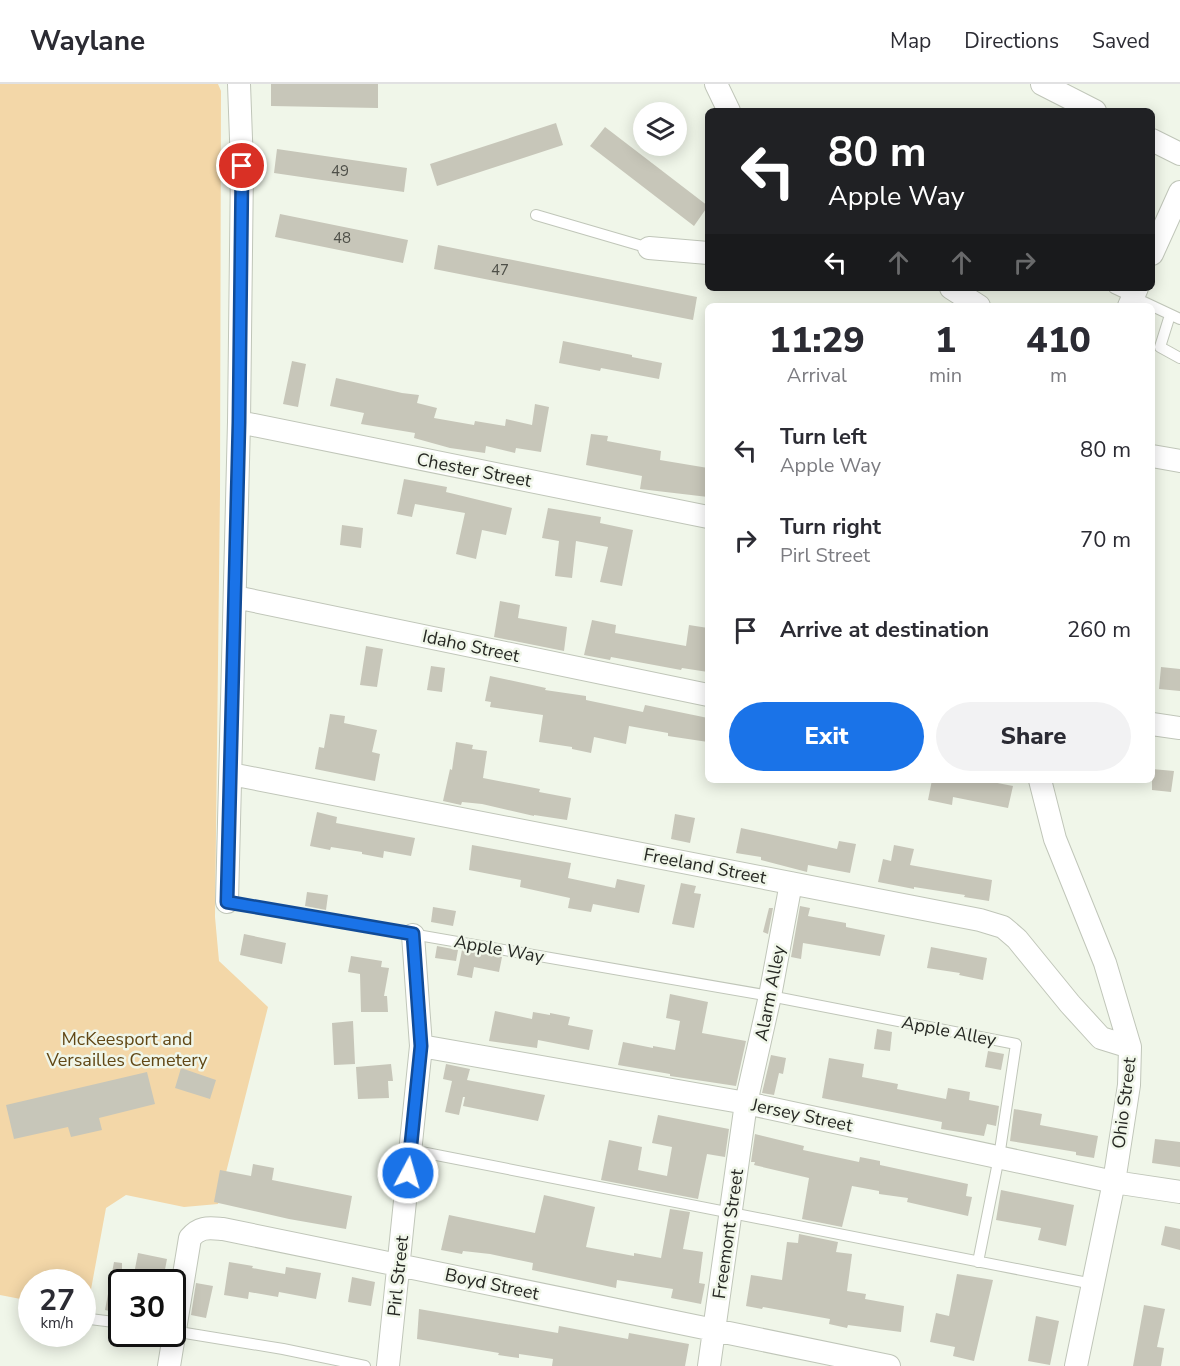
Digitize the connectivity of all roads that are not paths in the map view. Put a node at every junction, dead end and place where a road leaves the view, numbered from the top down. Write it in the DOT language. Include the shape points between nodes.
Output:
graph roads {
  1 [pos="239,84"];
  2 [pos="716,84"];
  3 [pos="1042,84"];
  4 [pos="728,108"];
  5 [pos="1089,108"];
  6 [pos="1155,141"];
  7 [pos="1178,147"];
  8 [pos="1180,192"];
  9 [pos="536,215"];
  10 [pos="1155,247"];
  11 [pos="649,248"];
  12 [pos="705,253"];
  13 [pos="956,291"];
  14 [pos="1128,295"];
  15 [pos="974,303"];
  16 [pos="1145,303"];
  17 [pos="1155,308"];
  18 [pos="1175,317"];
  19 [pos="1180,358"];
  20 [pos="239,422"];
  21 [pos="1155,457"];
  22 [pos="1180,461"];
  23 [pos="705,516"];
  24 [pos="235,597"];
  25 [pos="705,694"];
  26 [pos="1155,724"];
  27 [pos="1180,728"];
  28 [pos="231,774"];
  29 [pos="1041,783"];
  30 [pos="791,883"];
  31 [pos="227,902"];
  32 [pos="413,934"];
  33 [pos="770,996"];
  34 [pos="421,1046"];
  35 [pos="1130,1047"];
  36 [pos="746,1103"];
  37 [pos="411,1150"];
  38 [pos="999,1157"];
  39 [pos="1114,1182"];
  40 [pos="1180,1192"];
  41 [pos="731,1214"];
  42 [pos="978,1262"];
  43 [pos="399,1265"];
  44 [pos="185,1269"];
  45 [pos="1093,1284"];
  46 [pos="715,1330"];
  47 [pos="186,1333"];
  48 [pos="172,1347"];
  49 [pos="169,1366"];
  50 [pos="365,1366"];
  51 [pos="388,1366"];
  52 [pos="709,1366"];
  53 [pos="889,1366"];
  54 [pos="1076,1366"];
  1 -- 20 [label="street"];
  2 -- 4 [label="street"];
  3 -- 5 [label="street"];
  6 -- 7 [label="street"];
  8 -- 10 [label="street"];
  9 -- 11 [label="lane"];
  11 -- 12 [label="street"];
  13 -- 15 [label="street"];
  14 -- 16 [label="lane"];
  17 -- 18 [label="lane"];
  18 -- 19 [label="lane" via="1160,348"];
  20 -- 23 [label="street, Chester Street"];
  20 -- 24 [label="street"];
  21 -- 22 [label="street"];
  24 -- 25 [label="street, Idaho Street"];
  24 -- 28 [label="street"];
  26 -- 27 [label="street"];
  28 -- 30 [label="street, Freeland Street"];
  28 -- 31 [label="street"];
  29 -- 35 [label="street, Ohio Street" via="1055,839 1105,963"];
  30 -- 33 [label="street, Alarm Alley"];
  30 -- 35 [label="street, Freeland Street" via="1002,927 1017,939 1101,1038"];
  31 -- 32 [label="lane, Apple Way"];
  32 -- 33 [label="lane, Apple Way"];
  32 -- 34 [label="street, Pirl Street"];
  33 -- 36 [label="street, Alarm Alley"];
  33 -- 38 [label="lane, Apple Alley" via="1017,1044"];
  34 -- 36 [label="street, Jersey Street"];
  34 -- 37 [label="street, Pirl Street"];
  35 -- 39 [label="street, Ohio Street" via="1129,1085"];
  36 -- 38 [label="street, Jersey Street"];
  36 -- 41 [label="street, Freemont Street"];
  37 -- 41 [label="lane"];
  37 -- 43 [label="street, Pirl Street"];
  38 -- 39 [label="street, Jersey Street"];
  38 -- 42 [label="lane, Apple Alley"];
  39 -- 40 [label="street, Jersey Street"];
  39 -- 45 [label="street, Ohio Street"];
  41 -- 42 [label="lane"];
  41 -- 46 [label="street, Freemont Street"];
  42 -- 45 [label="lane"];
  43 -- 44 [label="street, Boyd Street" via="204,1227 190,1238"];
  43 -- 46 [label="street, Boyd Street"];
  43 -- 51 [label="street, Pirl Street"];
  45 -- 54 [label="street, Ohio Street"];
  46 -- 52 [label="street, Freemont Street"];
  46 -- 53 [label="street, Boyd Street"];
  47 -- 50 [label="lane"];
  48 -- 49 [label="street, Boyd Street"];
}
